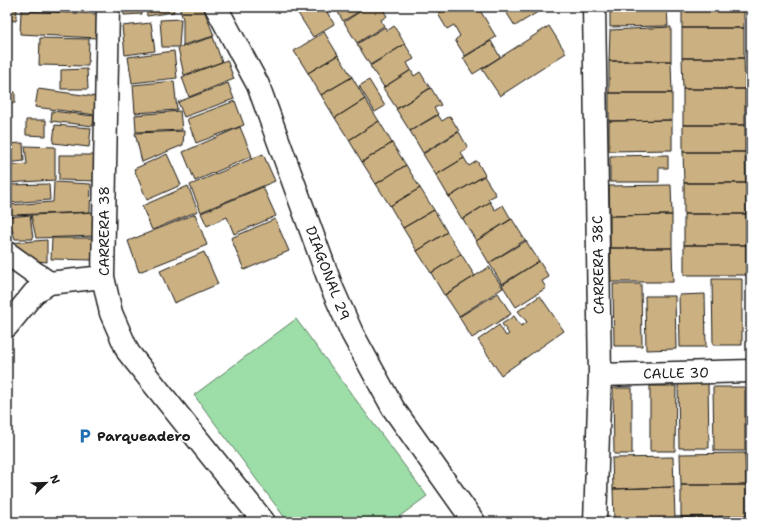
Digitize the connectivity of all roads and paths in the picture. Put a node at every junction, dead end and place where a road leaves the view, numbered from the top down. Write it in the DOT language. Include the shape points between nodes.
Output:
graph roads {
  1 [pos="108,7"];
  2 [pos="216,7"];
  3 [pos="594,7"];
  4 [pos="7,253"];
  5 [pos="103,277"];
  6 [pos="49,282"];
  7 [pos="7,326"];
  8 [pos="751,371"];
  9 [pos="600,375"];
  10 [pos="264,522"];
  11 [pos="474,522"];
  12 [pos="595,522"];
  1 -- 5 [label="street, CARRERA 38"];
  2 -- 11 [label="street, DIAGONAL 29" via="258,85 332,288 352,333 393,408"];
  3 -- 9 [label="street, CARRERA 38C"];
  4 -- 6 [label="street"];
  5 -- 6 [label="street"];
  5 -- 10 [label="street, CARRERA 38" via="111,314 128,352"];
  6 -- 7 [label="street" via="34,293"];
  8 -- 9 [label="street, CALLE 30"];
  9 -- 12 [label="street, CARRERA 38C"];
}
